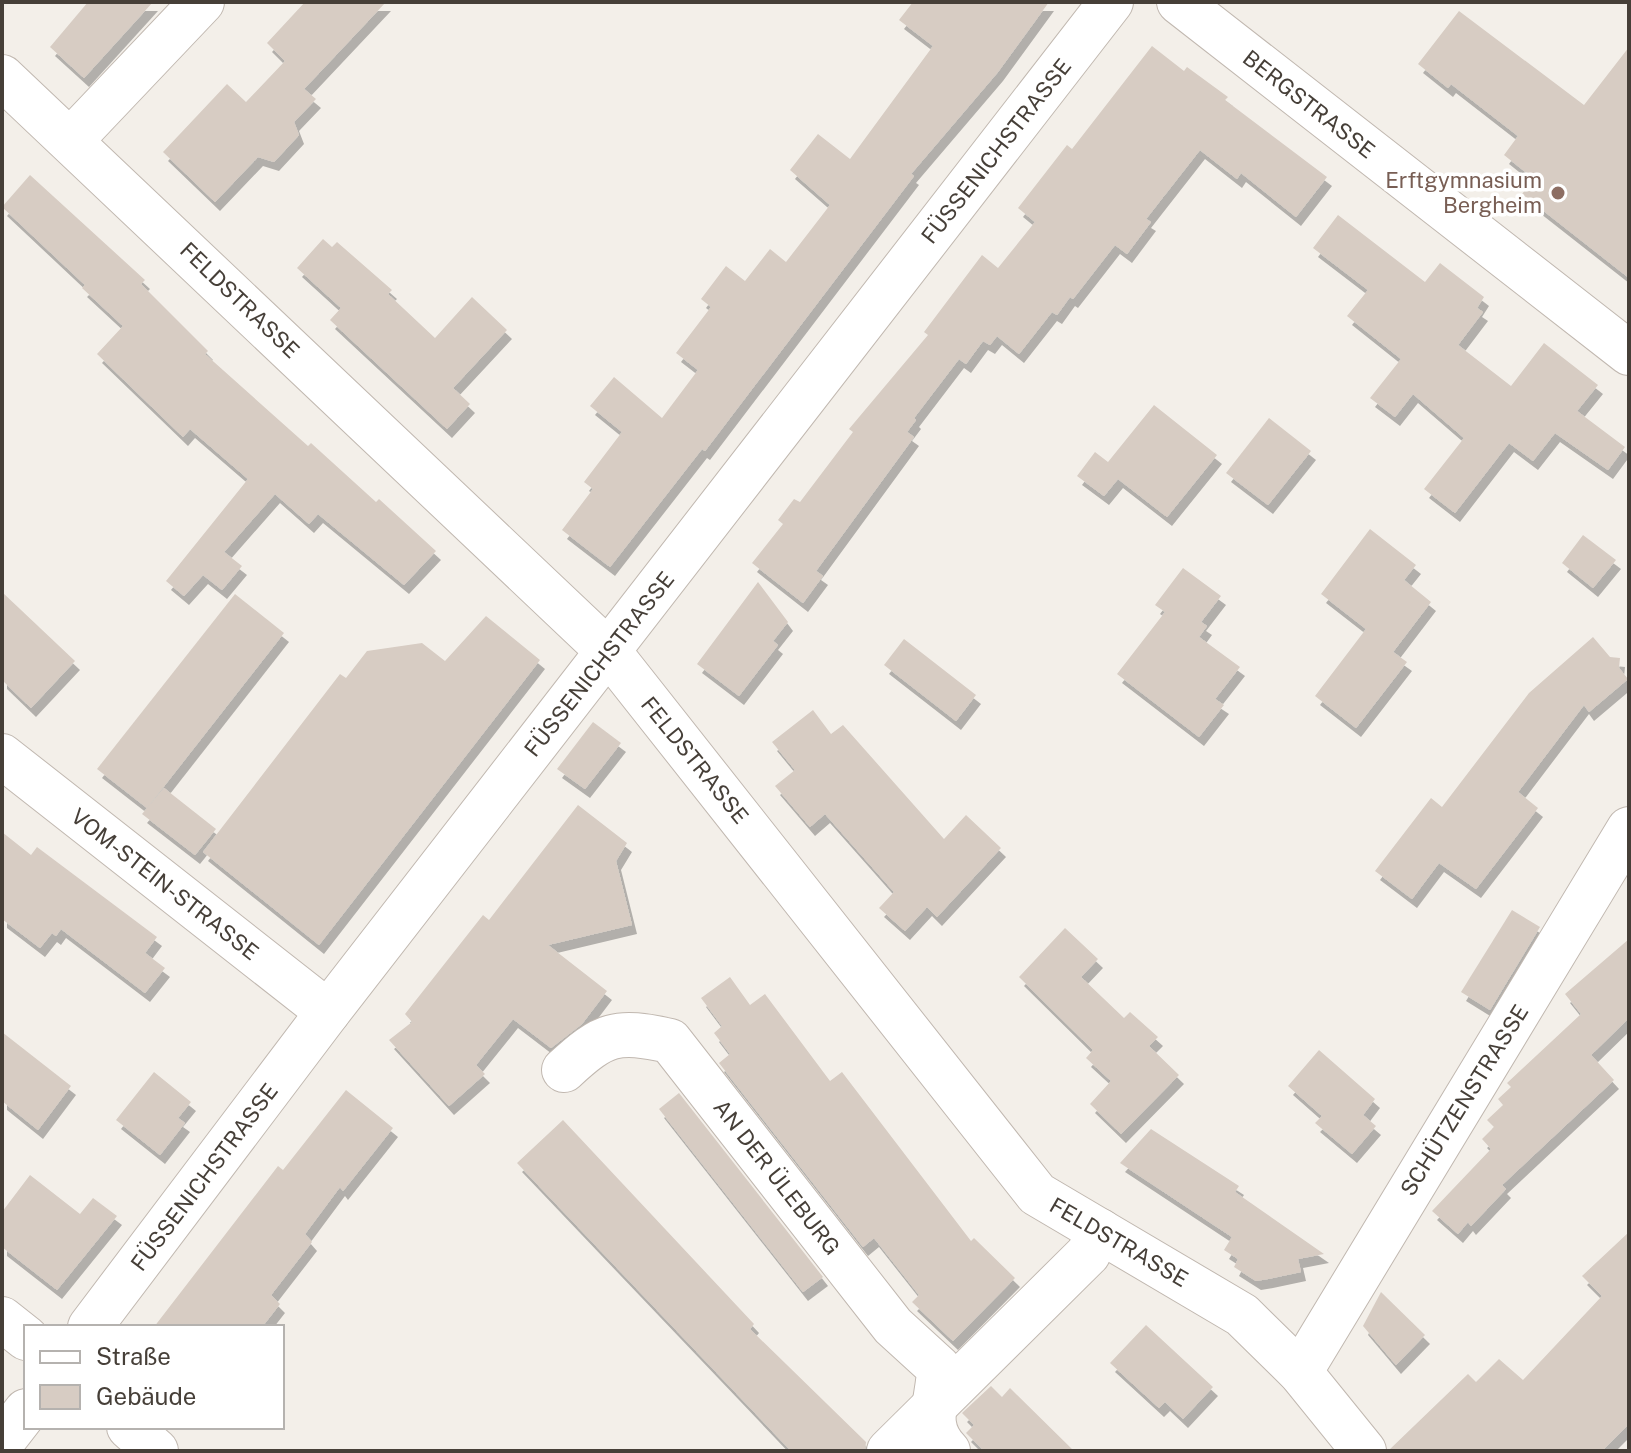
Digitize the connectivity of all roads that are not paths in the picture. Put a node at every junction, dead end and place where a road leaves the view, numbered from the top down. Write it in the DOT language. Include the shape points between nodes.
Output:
graph roads {
  1 [pos="202,2"];
  2 [pos="1111,2"];
  3 [pos="1179,2"];
  4 [pos="2,77"];
  5 [pos="71,140"];
  6 [pos="1629,353"];
  7 [pos="609,652"];
  8 [pos="2,756"];
  9 [pos="1629,829"];
  10 [pos="328,1012"];
  11 [pos="564,1070"];
  12 [pos="1100,1231"];
  13 [pos="2,1319"];
  14 [pos="92,1325"];
  15 [pos="24,1336"];
  16 [pos="1300,1372"];
  17 [pos="932,1408"];
  18 [pos="24,1414"];
  19 [pos="131,1429"];
  20 [pos="2,1442"];
  21 [pos="156,1451"];
  22 [pos="889,1451"];
  23 [pos="948,1451"];
  24 [pos="1364,1451"];
  1 -- 5 [label="street"];
  2 -- 7 [label="street, FÜSSENICHSTRASSE"];
  3 -- 6 [label="street, BERGSTRASSE"];
  4 -- 5 [label="street, FELDSTRASSE"];
  5 -- 7 [label="street, FELDSTRASSE"];
  7 -- 10 [label="street, FÜSSENICHSTRASSE"];
  7 -- 12 [label="street, FELDSTRASSE" via="1037,1194"];
  8 -- 10 [label="street, VOM-STEIN-STRASSE"];
  9 -- 16 [label="street, SCHÜTZENSTRASSE"];
  10 -- 14 [label="street, FÜSSENICHSTRASSE"];
  11 -- 17 [label="street, AN DER ÜLEBURG" via="612,1034 670,1041 893,1326 939,1368"];
  12 -- 16 [label="street, FELDSTRASSE" via="1242,1315"];
  12 -- 17 [label="street" via="1088,1254"];
  13 -- 15 [label="street"];
  16 -- 24 [label="street, FELDSTRASSE"];
  17 -- 22 [label="street"];
  17 -- 23 [label="street, AN DER ÜLEBURG" via="937,1440"];
  18 -- 20 [label="street"];
  19 -- 21 [label="street"];
}
